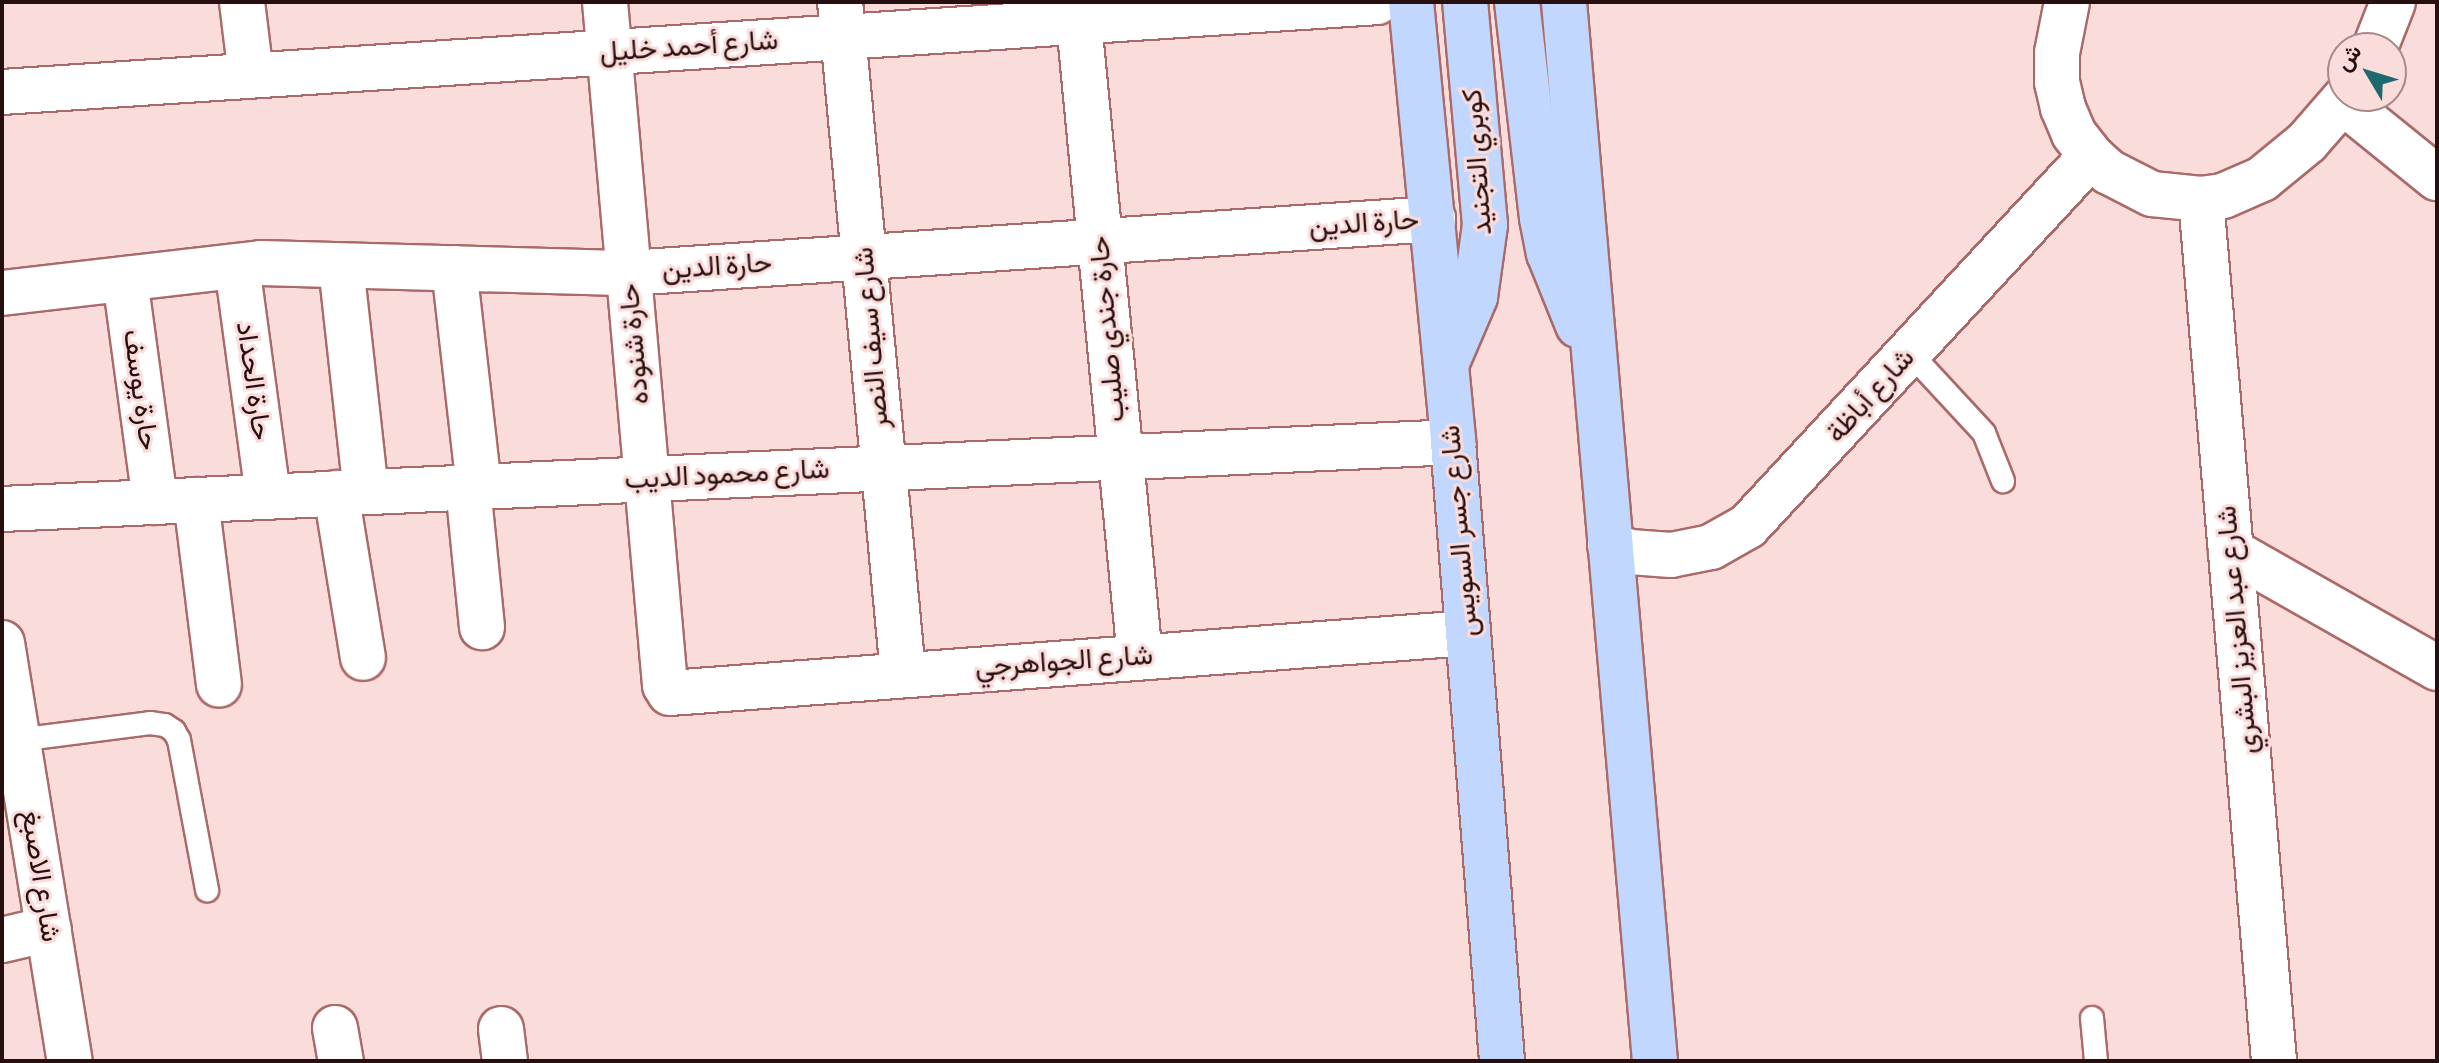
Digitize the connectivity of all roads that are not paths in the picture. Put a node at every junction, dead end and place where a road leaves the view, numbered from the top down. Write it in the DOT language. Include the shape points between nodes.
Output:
graph roads {
  1 [pos="242,2"];
  2 [pos="605,2"];
  3 [pos="1377,2"];
  4 [pos="1411,2"];
  5 [pos="1465,2"];
  6 [pos="1517,2"];
  7 [pos="1564,2"];
  8 [pos="2067,2"];
  9 [pos="2393,2"];
  10 [pos="1078,12"];
  11 [pos="842,19"];
  12 [pos="2381,32"];
  13 [pos="610,52"];
  14 [pos="251,75"];
  15 [pos="2,92"];
  16 [pos="2334,112"];
  17 [pos="2360,112"];
  18 [pos="2091,156"];
  19 [pos="2437,178"];
  20 [pos="2201,199"];
  21 [pos="1433,219"];
  22 [pos="1100,241"];
  23 [pos="864,257"];
  24 [pos="237,266"];
  25 [pos="341,266"];
  26 [pos="454,268"];
  27 [pos="629,273"];
  28 [pos="125,279"];
  29 [pos="2,293"];
  30 [pos="1593,352"];
  31 [pos="1910,353"];
  32 [pos="1446,364"];
  33 [pos="1453,442"];
  34 [pos="1120,457"];
  35 [pos="884,468"];
  36 [pos="646,479"];
  37 [pos="2003,481"];
  38 [pos="473,487"];
  39 [pos="351,493"];
  40 [pos="268,496"];
  41 [pos="176,501"];
  42 [pos="2,509"];
  43 [pos="1610,545"];
  44 [pos="2231,551"];
  45 [pos="482,627"];
  46 [pos="1468,633"];
  47 [pos="2,643"];
  48 [pos="1140,657"];
  49 [pos="363,658"];
  50 [pos="2437,668"];
  51 [pos="903,673"];
  52 [pos="219,685"];
  53 [pos="665,685"];
  54 [pos="18,740"];
  55 [pos="207,890"];
  56 [pos="49,929"];
  57 [pos="2,940"];
  58 [pos="2092,1018"];
  59 [pos="70,1061"];
  60 [pos="1502,1061"];
  61 [pos="1655,1061"];
  62 [pos="2096,1061"];
  63 [pos="2274,1061"];
  1 -- 14 [label="street"];
  2 -- 13 [label="street, حارة شنوده"];
  3 -- 10 [label="street, شارع أحمد خليل"];
  4 -- 21 [label="main road, شارع جسر السويس"];
  5 -- 32 [label="main road, كوبري التجنيد" via="1485,225 1475,297"];
  6 -- 30 [label="main road, كوبري التجنيد" via="1549,253"];
  7 -- 30 [label="main road"];
  8 -- 18 [label="street" via="2057,82 2074,134"];
  9 -- 12 [label="street"];
  10 -- 11 [label="street, شارع أحمد خليل"];
  10 -- 22 [label="street, حارة جندي صليب"];
  11 -- 13 [label="street, شارع أحمد خليل"];
  11 -- 23 [label="street, شارع سيف النصر"];
  13 -- 14 [label="street, شارع أحمد خليل"];
  13 -- 27 [label="street, حارة شنوده"];
  14 -- 15 [label="street, شارع أحمد خليل"];
  16 -- 20 [label="street" via="2262,179"];
  17 -- 19 [label="street"];
  18 -- 20 [label="street" via="2120,179 2152,194"];
  18 -- 31 [label="street, شارع أباظة"];
  20 -- 44 [label="street, شارع عبد العزيز البشري"];
  21 -- 22 [label="street, حارة الدين"];
  21 -- 32 [label="main road, شارع جسر السويس"];
  22 -- 23 [label="street, حارة الدين"];
  22 -- 34 [label="street, حارة جندي صليب"];
  23 -- 27 [label="street, حارة الدين"];
  23 -- 35 [label="street, شارع سيف النصر"];
  24 -- 25 [label="street, حارة الدين"];
  24 -- 28 [label="street, حارة الدين"];
  24 -- 40 [label="street, حارة الحداد"];
  25 -- 26 [label="street, حارة الدين"];
  25 -- 39 [label="street"];
  26 -- 27 [label="street, حارة الدين"];
  26 -- 38 [label="street"];
  27 -- 36 [label="street, حارة شنوده"];
  28 -- 29 [label="street, حارة الدين"];
  28 -- 41 [label="street, حارة يوسف"];
  30 -- 43 [label="main road"];
  31 -- 37 [label="lane" via="1984,433"];
  31 -- 43 [label="street, شارع أباظة" via="1748,526 1691,552 1650,555"];
  32 -- 33 [label="main road, شارع جسر السويس"];
  33 -- 34 [label="street, شارع محمود الديب"];
  33 -- 46 [label="main road, شارع جسر السويس"];
  34 -- 35 [label="street, شارع محمود الديب"];
  34 -- 48 [label="street, حارة جندي صليب"];
  35 -- 36 [label="street, شارع محمود الديب"];
  35 -- 51 [label="street, شارع سيف النصر"];
  36 -- 38 [label="street, شارع محمود الديب"];
  36 -- 53 [label="street, حارة شنوده"];
  38 -- 39 [label="street, شارع محمود الديب"];
  38 -- 45 [label="street"];
  39 -- 40 [label="street, شارع محمود الديب"];
  39 -- 49 [label="street"];
  40 -- 41 [label="street, شارع محمود الديب"];
  41 -- 42 [label="street, شارع محمود الديب"];
  41 -- 52 [label="street, حارة يوسف"];
  43 -- 61 [label="main road"];
  44 -- 50 [label="street"];
  44 -- 63 [label="street, شارع عبد العزيز البشري"];
  46 -- 48 [label="street, شارع الجواهرجي"];
  46 -- 60 [label="main road, شارع جسر السويس"];
  47 -- 54 [label="street, شارع الاصبغ"];
  48 -- 51 [label="street, شارع الجواهرجي"];
  51 -- 53 [label="street, شارع الجواهرجي" via="679,695"];
  54 -- 55 [label="lane" via="150,723 174,731"];
  54 -- 56 [label="street, شارع الاصبغ"];
  56 -- 57 [label="street"];
  56 -- 59 [label="street, شارع الاصبغ"];
  58 -- 62 [label="lane"];
}
